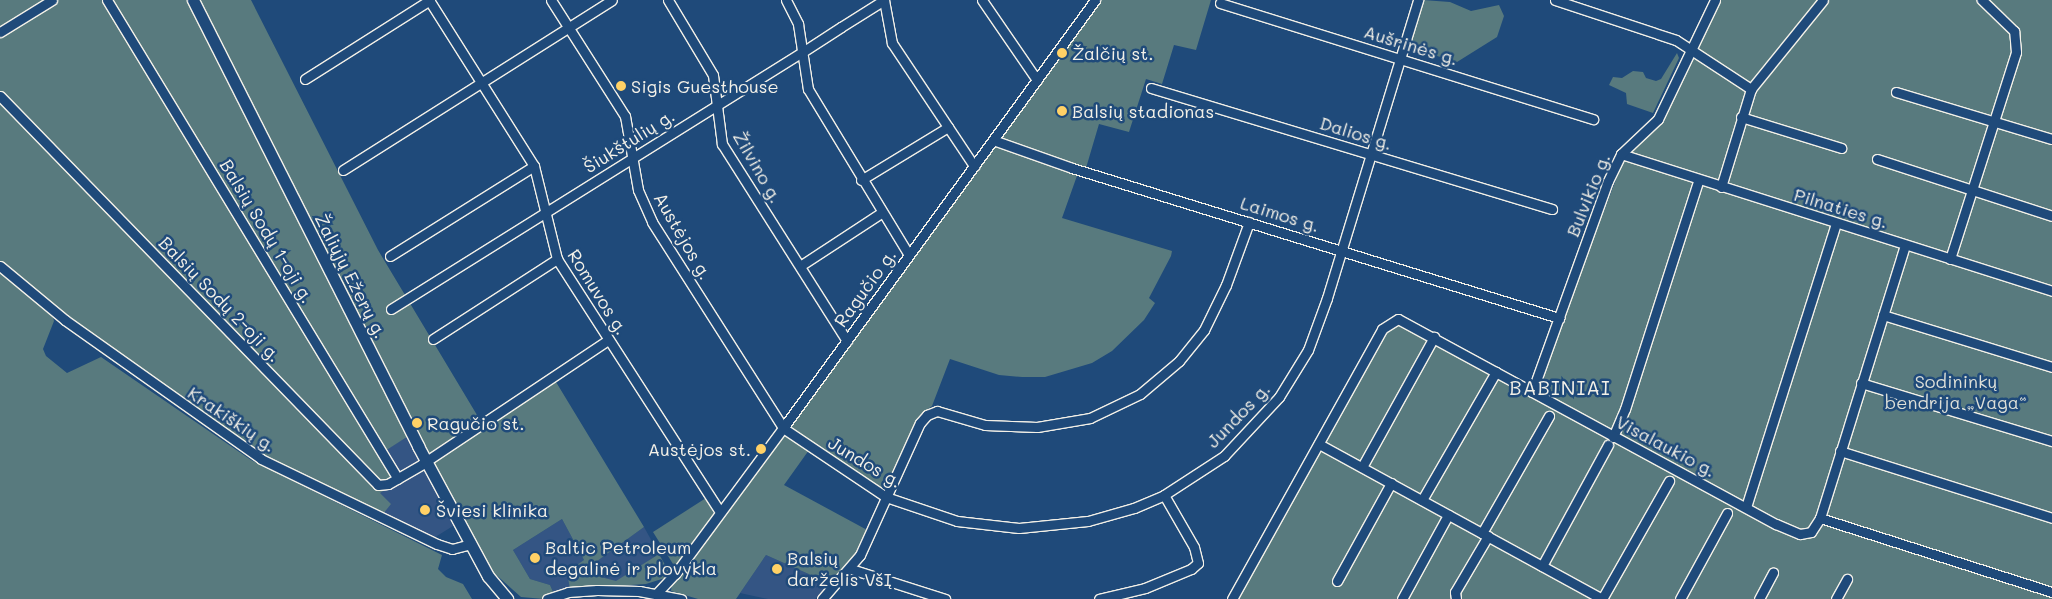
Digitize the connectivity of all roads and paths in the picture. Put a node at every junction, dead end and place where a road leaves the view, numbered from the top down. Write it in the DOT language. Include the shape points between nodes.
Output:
graph roads {
  1 [pos="52,0"];
  2 [pos="107,0"];
  3 [pos="193,0"];
  4 [pos="430,0"];
  5 [pos="550,0"];
  6 [pos="612,0"];
  7 [pos="668,0"];
  8 [pos="786,0"];
  9 [pos="884,0"];
  10 [pos="982,0"];
  11 [pos="1095,0"];
  12 [pos="1418,0"];
  13 [pos="1555,0"];
  14 [pos="1715,0"];
  15 [pos="1823,0"];
  16 [pos="1982,0"];
  17 [pos="1220,3"];
  18 [pos="568,28"];
  19 [pos="0,32"];
  20 [pos="1691,48"];
  21 [pos="801,53"];
  22 [pos="1400,59"];
  23 [pos="305,79"];
  24 [pos="1037,80"];
  25 [pos="482,81"];
  26 [pos="1151,88"];
  27 [pos="1751,89"];
  28 [pos="1896,92"];
  29 [pos="0,96"];
  30 [pos="718,104"];
  31 [pos="1741,117"];
  32 [pos="1593,118"];
  33 [pos="1994,123"];
  34 [pos="948,127"];
  35 [pos="2052,139"];
  36 [pos="993,140"];
  37 [pos="1841,148"];
  38 [pos="1621,154"];
  39 [pos="1371,155"];
  40 [pos="631,159"];
  41 [pos="1877,159"];
  42 [pos="534,166"];
  43 [pos="974,166"];
  44 [pos="343,170"];
  45 [pos="861,180"];
  46 [pos="1698,181"];
  47 [pos="1721,187"];
  48 [pos="1972,190"];
  49 [pos="1552,209"];
  50 [pos="546,212"];
  51 [pos="881,213"];
  52 [pos="2052,216"];
  53 [pos="1250,222"];
  54 [pos="1836,224"];
  55 [pos="1905,245"];
  56 [pos="1342,250"];
  57 [pos="909,255"];
  58 [pos="390,256"];
  59 [pos="1950,259"];
  60 [pos="558,260"];
  61 [pos="0,266"];
  62 [pos="800,266"];
  63 [pos="2052,291"];
  64 [pos="391,309"];
  65 [pos="1883,315"];
  66 [pos="1559,318"];
  67 [pos="1434,337"];
  68 [pos="432,339"];
  69 [pos="608,340"];
  70 [pos="847,341"];
  71 [pos="2052,367"];
  72 [pos="1496,372"];
  73 [pos="1861,383"];
  74 [pos="1532,392"];
  75 [pos="1549,416"];
  76 [pos="783,428"];
  77 [pos="1613,437"];
  78 [pos="2052,441"];
  79 [pos="1319,444"];
  80 [pos="1608,445"];
  81 [pos="1840,451"];
  82 [pos="426,461"];
  83 [pos="1362,467"];
  84 [pos="398,479"];
  85 [pos="1669,481"];
  86 [pos="1391,483"];
  87 [pos="1164,495"];
  88 [pos="886,496"];
  89 [pos="1422,500"];
  90 [pos="1746,507"];
  91 [pos="720,512"];
  92 [pos="1727,512"];
  93 [pos="1448,515"];
  94 [pos="1820,518"];
  95 [pos="2052,518"];
  96 [pos="1485,534"];
  97 [pos="471,544"];
  98 [pos="483,564"];
  99 [pos="1542,566"];
  100 [pos="851,569"];
  101 [pos="1773,573"];
  102 [pos="1847,578"];
  103 [pos="1337,581"];
  104 [pos="576,591"];
  105 [pos="2052,592"];
  106 [pos="657,593"];
  107 [pos="507,599"];
  108 [pos="517,599"];
  109 [pos="548,599"];
  110 [pos="560,599"];
  111 [pos="682,599"];
  112 [pos="822,599"];
  113 [pos="945,599"];
  114 [pos="1100,599"];
  115 [pos="1232,599"];
  116 [pos="1402,599"];
  117 [pos="1456,599"];
  118 [pos="1602,599"];
  119 [pos="1680,599"];
  120 [pos="1759,599"];
  121 [pos="1836,599"];
  1 -- 19 [label="street"];
  2 -- 84 [label="street, Balsių Sodų 1-oji g."];
  3 -- 82 [label="main road, Žaliųjų Ežerų g."];
  4 -- 23 [label="street"];
  4 -- 25 [label="street, Romuvos g."];
  5 -- 18 [label="street, Austėjos g."];
  6 -- 18 [label="street"];
  7 -- 30 [label="street, Žilvino g." via="713,75"];
  8 -- 21 [label="street" via="796,18"];
  9 -- 21 [label="street, Šiukštulių g."];
  9 -- 34 [label="street" via="892,43"];
  10 -- 24 [label="street"];
  11 -- 24 [label="street, Ragučio g."];
  12 -- 22 [label="street, Jundos g."];
  13 -- 20 [label="street" via="1606,15"];
  14 -- 20 [label="street, Bulvikio g."];
  15 -- 27 [label="street"];
  16 -- 33 [label="street" via="2010,26 2017,44"];
  17 -- 22 [label="street, Aušrinės g."];
  18 -- 25 [label="street"];
  18 -- 40 [label="street, Austėjos g." via="625,116"];
  20 -- 27 [label="street"];
  20 -- 38 [label="street, Bulvikio g." via="1658,120"];
  21 -- 30 [label="street, Šiukštulių g."];
  21 -- 45 [label="street" via="808,89"];
  22 -- 32 [label="street, Aušrinės g."];
  22 -- 39 [label="street, Jundos g."];
  24 -- 36 [label="street, Ragučio g."];
  25 -- 42 [label="street, Romuvos g."];
  25 -- 44 [label="street"];
  26 -- 39 [label="street, Dalios g."];
  27 -- 31 [label="street"];
  28 -- 33 [label="street"];
  29 -- 84 [label="street, Balsių Sodų 2-oji g." via="373,483 382,485"];
  30 -- 40 [label="street, Šiukštulių g."];
  30 -- 62 [label="street, Žilvino g." via="722,144"];
  31 -- 37 [label="street"];
  31 -- 47 [label="street"];
  33 -- 35 [label="street"];
  33 -- 48 [label="street"];
  34 -- 43 [label="street"];
  34 -- 45 [label="street"];
  36 -- 43 [label="street, Ragučio g."];
  36 -- 53 [label="street, Laimos g." via="1072,168"];
  38 -- 46 [label="street, Pilnaties g."];
  38 -- 66 [label="street, Bulvikio g." via="1608,181"];
  39 -- 49 [label="street, Dalios g."];
  39 -- 56 [label="street, Jundos g."];
  40 -- 50 [label="street, Šiukštulių g."];
  40 -- 76 [label="street, Austėjos g." via="638,190 652,222"];
  41 -- 48 [label="street"];
  42 -- 50 [label="street, Romuvos g."];
  42 -- 58 [label="street"];
  43 -- 57 [label="street, Ragučio g."];
  45 -- 51 [label="street"];
  46 -- 47 [label="street, Pilnaties g."];
  46 -- 77 [label="street" via="1625,409"];
  47 -- 54 [label="street, Pilnaties g."];
  48 -- 52 [label="street"];
  48 -- 59 [label="street"];
  50 -- 60 [label="street, Romuvos g."];
  50 -- 64 [label="street, Šiukštulių g."];
  51 -- 57 [label="street"];
  51 -- 62 [label="street"];
  53 -- 56 [label="street, Laimos g."];
  53 -- 88 [label="street" via="1226,285 1204,330 1179,361 1140,394 1090,418 1037,427 985,425 934,410 920,423"];
  54 -- 55 [label="street, Pilnaties g."];
  54 -- 90 [label="street"];
  55 -- 59 [label="street, Pilnaties g."];
  55 -- 65 [label="street"];
  56 -- 66 [label="street, Laimos g."];
  56 -- 87 [label="street, Jundos g." via="1308,350 1279,397 1224,456"];
  57 -- 70 [label="street, Ragučio g."];
  59 -- 63 [label="street, Pilnaties g."];
  60 -- 68 [label="street"];
  60 -- 69 [label="street, Romuvos g."];
  61 -- 97 [label="street, Krakiškių g." via="65,320 261,459 437,544 452,548"];
  62 -- 70 [label="street, Žilvino g."];
  65 -- 71 [label="street"];
  65 -- 73 [label="street"];
  66 -- 74 [label="street, Bulvikio g."];
  67 -- 72 [label="street, Visalaukio g."];
  67 -- 79 [label="street, Visalaukio g." via="1403,320 1386,324"];
  67 -- 83 [label="street"];
  69 -- 82 [label="street, Balsių Sodų 2-oji g."];
  69 -- 91 [label="street, Romuvos g."];
  70 -- 76 [label="street, Ragučio g."];
  72 -- 74 [label="street, Visalaukio g."];
  72 -- 89 [label="street"];
  73 -- 78 [label="street"];
  73 -- 81 [label="street"];
  74 -- 77 [label="street, Visalaukio g."];
  75 -- 96 [label="street"];
  76 -- 88 [label="street, Jundos g."];
  76 -- 91 [label="street, Ragučio g."];
  77 -- 90 [label="street, Visalaukio g."];
  79 -- 83 [label="street"];
  79 -- 115 [label="street, Visalaukio g."];
  80 -- 99 [label="street"];
  81 -- 94 [label="street"];
  81 -- 95 [label="street"];
  82 -- 84 [label="street, Balsių Sodų 2-oji g."];
  82 -- 97 [label="main road, Žaliųjų Ežerų g."];
  83 -- 86 [label="street"];
  85 -- 118 [label="street"];
  86 -- 89 [label="street"];
  86 -- 103 [label="street"];
  87 -- 88 [label="street, Jundos g." via="1134,508 1088,521 1018,528 957,521"];
  87 -- 114 [label="street" via="1194,547 1198,563 1145,588"];
  88 -- 100 [label="street"];
  89 -- 93 [label="street"];
  90 -- 94 [label="street, Visalaukio g." via="1800,534 1811,532"];
  91 -- 106 [label="street, Ragučio g."];
  92 -- 119 [label="street"];
  93 -- 96 [label="street"];
  93 -- 116 [label="street"];
  94 -- 105 [label="street"];
  96 -- 99 [label="street"];
  96 -- 117 [label="street" via="1456,592"];
  97 -- 98 [label="main road, Žaliųjų Ežerų g."];
  98 -- 107 [label="main road, Žaliųjų Ežerų g."];
  98 -- 108 [label="main road, Žaliųjų Ežerų g."];
  99 -- 118 [label="street"];
  100 -- 112 [label="street"];
  100 -- 113 [label="street"];
  101 -- 120 [label="street"];
  102 -- 121 [label="street"];
  104 -- 106 [label="street"];
  104 -- 109 [label="street"];
  104 -- 110 [label="street"];
  106 -- 111 [label="street"];
}
